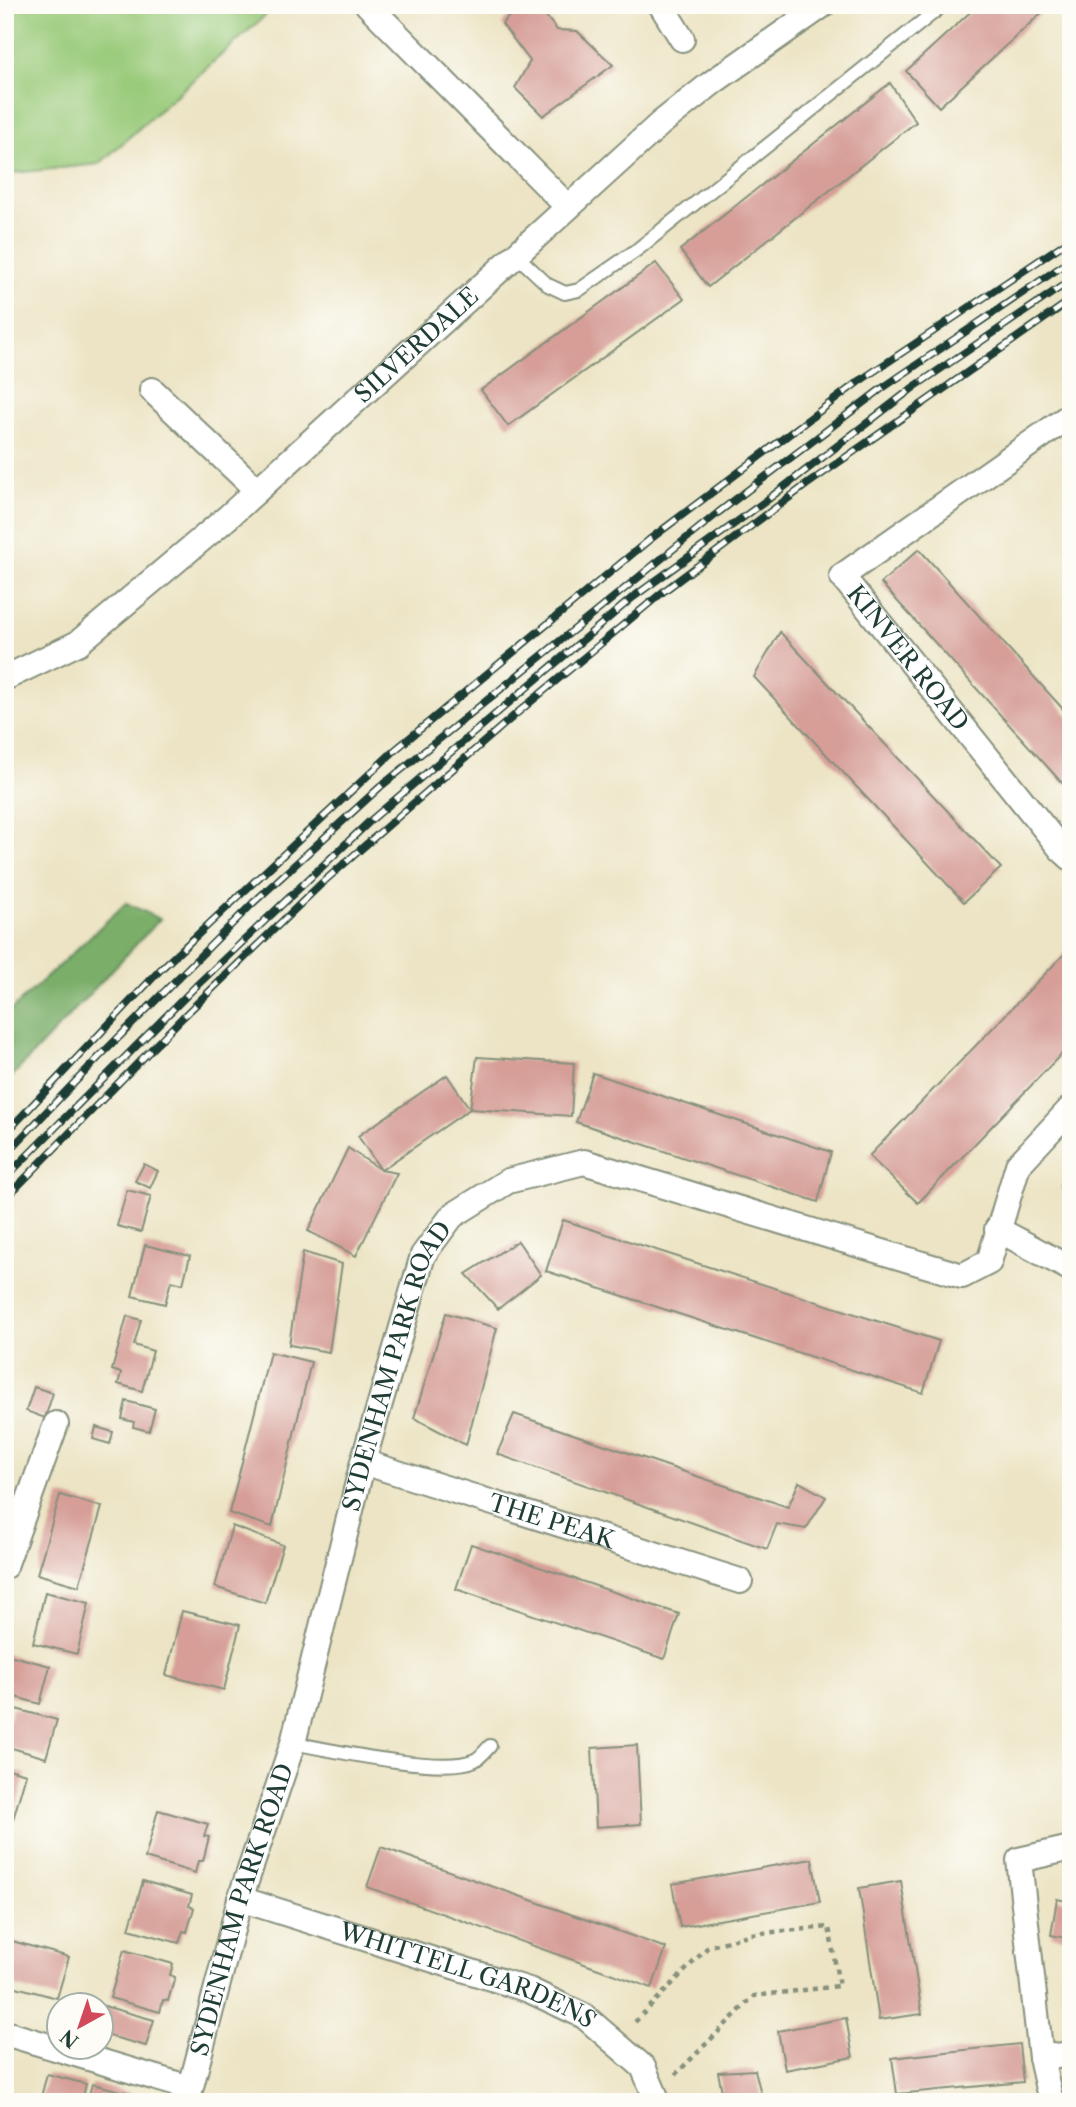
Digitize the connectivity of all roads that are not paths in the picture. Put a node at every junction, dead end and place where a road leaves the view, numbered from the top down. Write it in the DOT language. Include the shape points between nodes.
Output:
graph roads {
  1 [pos="368,5"];
  2 [pos="661,5"];
  3 [pos="823,5"];
  4 [pos="943,5"];
  5 [pos="682,39"];
  6 [pos="568,207"];
  7 [pos="516,255"];
  8 [pos="152,390"];
  9 [pos="1071,415"];
  10 [pos="257,490"];
  11 [pos="5,678"];
  12 [pos="1071,858"];
  13 [pos="1071,1108"];
  14 [pos="997,1229"];
  15 [pos="1071,1269"];
  16 [pos="56,1423"];
  17 [pos="363,1462"];
  18 [pos="5,1566"];
  19 [pos="740,1581"];
  20 [pos="293,1743"];
  21 [pos="490,1746"];
  22 [pos="1071,1848"];
  23 [pos="240,1899"];
  24 [pos="5,2033"];
  25 [pos="1071,2054"];
  26 [pos="1041,2058"];
  27 [pos="189,2095"];
  28 [pos="657,2098"];
  29 [pos="1051,2102"];
  1 -- 6 [label="street"];
  2 -- 5 [label="street"];
  3 -- 6 [label="street, SILVERDALE" via="671,114"];
  4 -- 7 [label="lane" via="638,249 579,290 565,293 548,285"];
  6 -- 7 [label="street, SILVERDALE"];
  7 -- 10 [label="street, SILVERDALE"];
  8 -- 10 [label="street"];
  9 -- 12 [label="street, KINVER ROAD" via="842,576"];
  10 -- 11 [label="street, SILVERDALE" via="78,643"];
  13 -- 14 [label="street, SYDENHAM PARK ROAD" via="1017,1165"];
  14 -- 15 [label="street"];
  14 -- 17 [label="street, SYDENHAM PARK ROAD" via="989,1262 962,1276 584,1162 508,1181 452,1216 423,1255"];
  16 -- 18 [label="street"];
  17 -- 19 [label="street, THE PEAK"];
  17 -- 20 [label="street, SYDENHAM PARK ROAD"];
  20 -- 21 [label="lane" via="455,1765 476,1760"];
  20 -- 23 [label="street, SYDENHAM PARK ROAD"];
  22 -- 26 [label="street" via="1019,1860"];
  23 -- 27 [label="street, SYDENHAM PARK ROAD"];
  23 -- 28 [label="street, WHITTELL GARDENS" via="528,1990 584,2016 643,2067"];
  24 -- 27 [label="street"];
  25 -- 26 [label="street"];
  26 -- 29 [label="street"];
}
